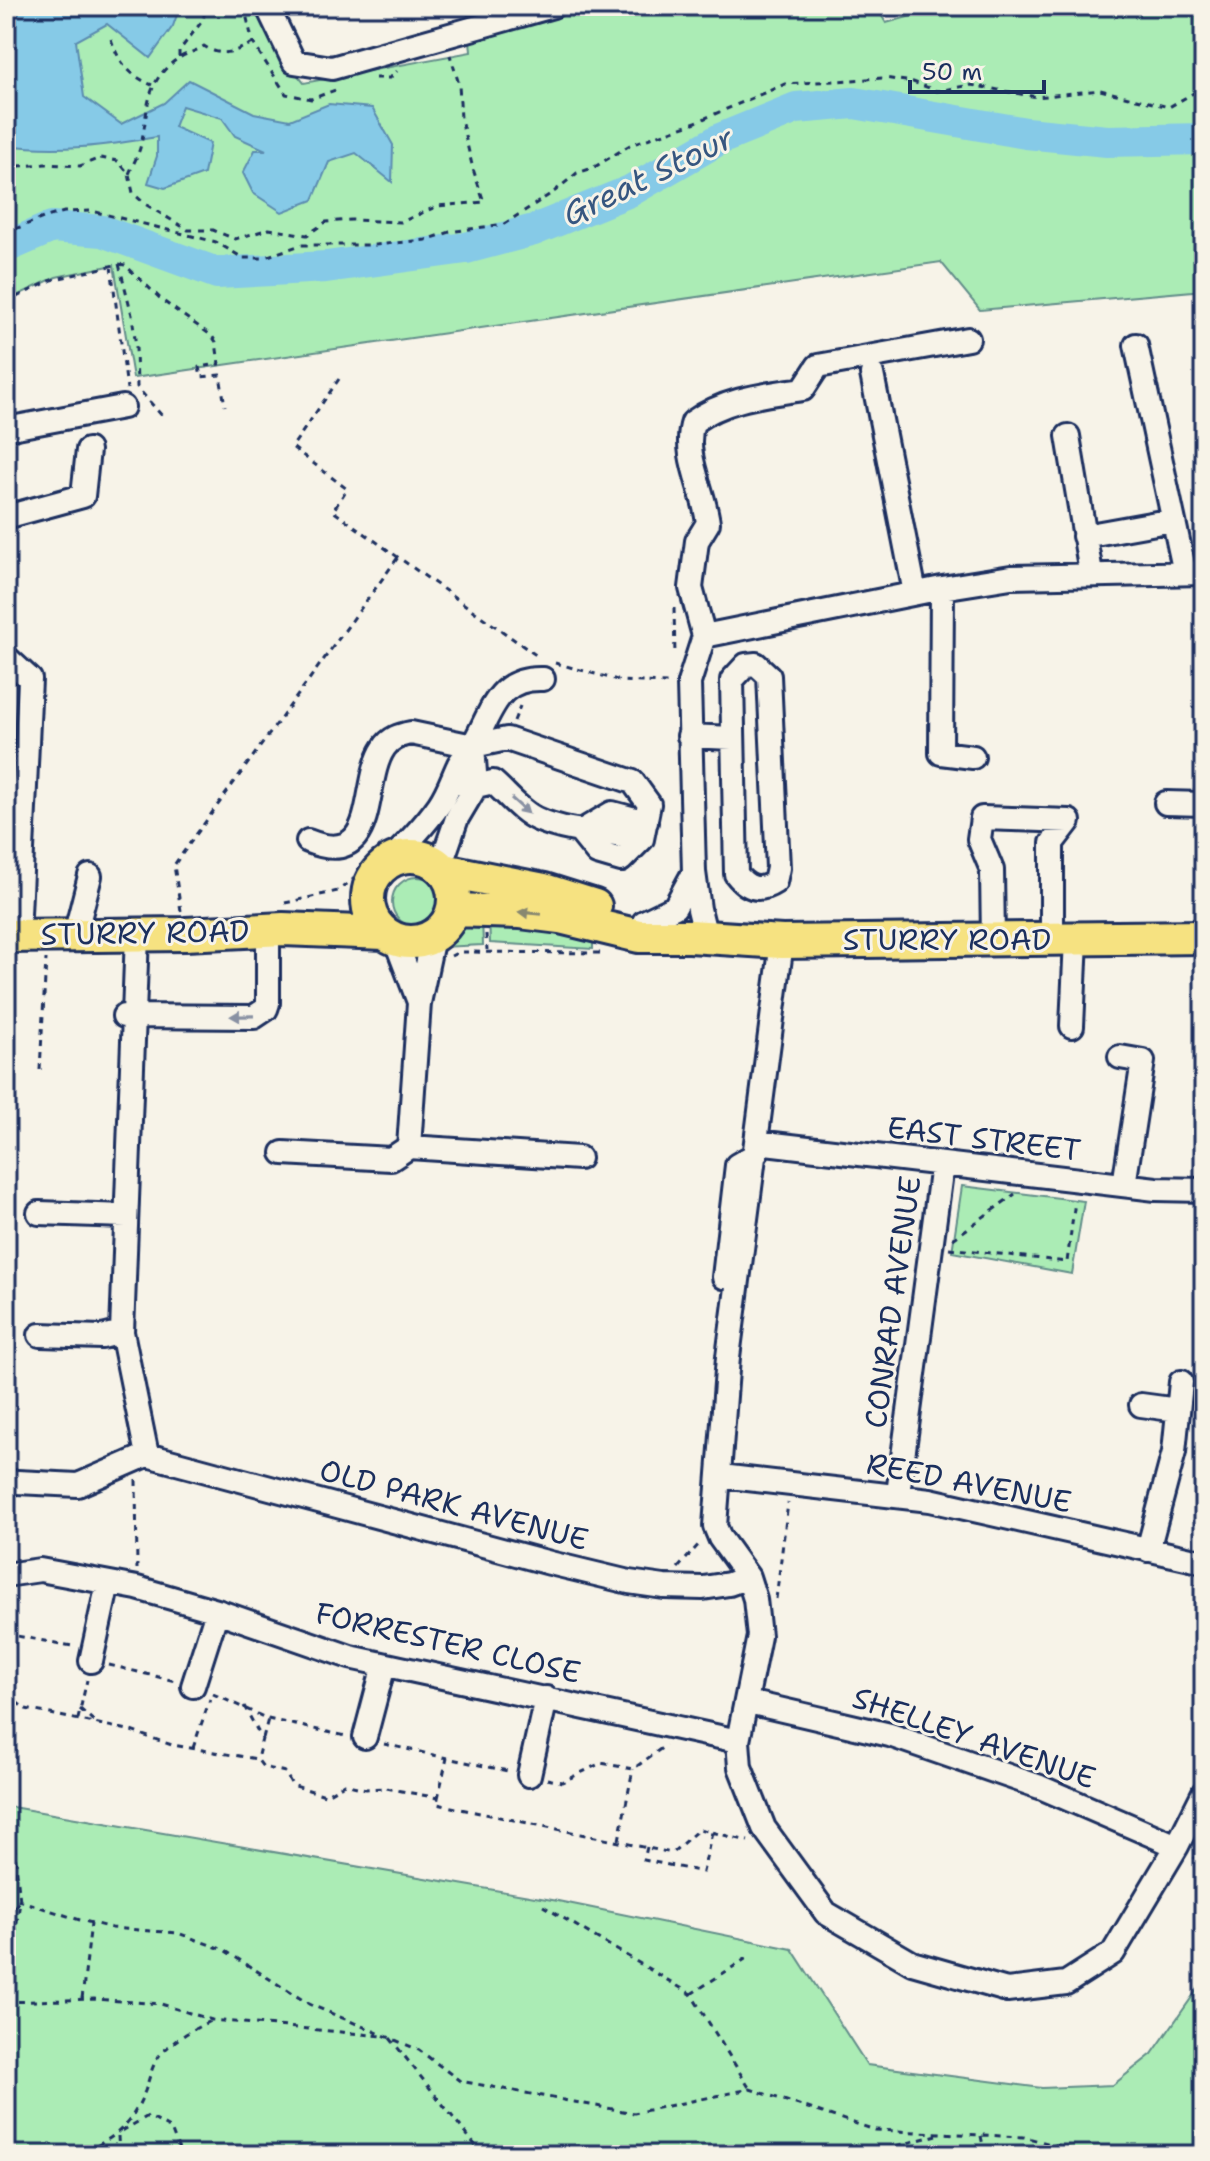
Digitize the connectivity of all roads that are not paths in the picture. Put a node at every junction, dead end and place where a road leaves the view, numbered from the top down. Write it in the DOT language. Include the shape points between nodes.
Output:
graph roads {
  1 [pos="267,6"];
  2 [pos="553,6"];
  3 [pos="968,339"];
  4 [pos="1136,345"];
  5 [pos="872,374"];
  6 [pos="123,407"];
  7 [pos="6,429"];
  8 [pos="1068,436"];
  9 [pos="88,450"];
  10 [pos="6,517"];
  11 [pos="1173,520"];
  12 [pos="1084,536"];
  13 [pos="1091,573"];
  14 [pos="1194,573"];
  15 [pos="942,588"];
  16 [pos="915,593"];
  17 [pos="704,636"];
  18 [pos="6,657"];
  19 [pos="543,679"];
  20 [pos="689,736"];
  21 [pos="732,738"];
  22 [pos="473,746"];
  23 [pos="973,757"];
  24 [pos="453,782"];
  25 [pos="485,784"];
  26 [pos="1166,803"];
  27 [pos="1204,804"];
  28 [pos="644,830"];
  29 [pos="580,832"];
  30 [pos="308,841"];
  31 [pos="441,868"];
  32 [pos="694,872"];
  33 [pos="372,875"];
  34 [pos="90,876"];
  35 [pos="453,910"];
  36 [pos="276,922"];
  37 [pos="644,922"];
  38 [pos="1204,927"];
  39 [pos="75,935"];
  40 [pos="137,935"];
  41 [pos="12,936"];
  42 [pos="390,936"];
  43 [pos="433,937"];
  44 [pos="698,937"];
  45 [pos="1204,937"];
  46 [pos="1064,939"];
  47 [pos="993,940"];
  48 [pos="782,942"];
  49 [pos="419,1003"];
  50 [pos="129,1015"];
  51 [pos="1072,1026"];
  52 [pos="1120,1057"];
  53 [pos="409,1147"];
  54 [pos="757,1148"];
  55 [pos="283,1153"];
  56 [pos="579,1158"];
  57 [pos="942,1165"];
  58 [pos="1124,1185"];
  59 [pos="1204,1190"];
  60 [pos="39,1213"];
  61 [pos="126,1216"];
  62 [pos="122,1332"];
  63 [pos="40,1335"];
  64 [pos="1181,1382"];
  65 [pos="1141,1405"];
  66 [pos="1178,1410"];
  67 [pos="141,1457"];
  68 [pos="721,1476"];
  69 [pos="17,1482"];
  70 [pos="898,1494"];
  71 [pos="1148,1550"];
  72 [pos="1204,1562"];
  73 [pos="6,1575"];
  74 [pos="748,1577"];
  75 [pos="108,1583"];
  76 [pos="217,1611"];
  77 [pos="91,1661"];
  78 [pos="384,1665"];
  79 [pos="193,1686"];
  80 [pos="546,1698"];
  81 [pos="748,1702"];
  82 [pos="365,1739"];
  83 [pos="738,1741"];
  84 [pos="529,1775"];
  85 [pos="1204,1792"];
  86 [pos="1177,1846"];
  1 -- 2 [label="street" via="294,62 332,68"];
  3 -- 17 [label="street" via="818,366 803,389 742,399 707,411 693,422 689,448 708,523 697,541 691,588"];
  4 -- 11 [label="street"];
  5 -- 16 [label="street"];
  6 -- 7 [label="street"];
  8 -- 12 [label="street"];
  9 -- 10 [label="street" via="83,496"];
  11 -- 12 [label="street"];
  11 -- 14 [label="street"];
  12 -- 13 [label="street"];
  13 -- 14 [label="street"];
  13 -- 15 [label="street" via="1011,577"];
  15 -- 16 [label="street"];
  15 -- 23 [label="street" via="941,753"];
  16 -- 17 [label="street"];
  17 -- 20 [label="street" via="689,683"];
  18 -- 41 [label="street" via="30,679"];
  19 -- 22 [label="street" via="531,679 497,697"];
  20 -- 21 [label="street"];
  20 -- 32 [label="street"];
  21 -- 21 [label="street" via="732,680 746,665 756,664 769,676 778,868 775,882 760,888 743,883 735,870"];
  22 -- 24 [label="street"];
  22 -- 25 [label="street"];
  22 -- 28 [label="street" via="507,739 633,782 649,804"];
  22 -- 30 [label="street" via="411,733 393,739 381,754 357,835 334,847"];
  24 -- 25 [label="street"];
  24 -- 33 [label="street" via="412,838"];
  25 -- 29 [label="street, one-way" via="534,818"];
  25 -- 31 [label="street" via="457,818"];
  26 -- 27 [label="street"];
  28 -- 29 [label="street" via="612,813"];
  28 -- 29 [label="street" via="621,860 597,853"];
  31 -- 33 [label="highway, STURRY ROAD" via="410,856"];
  31 -- 35 [label="highway" via="451,882"];
  31 -- 37 [label="highway, STURRY ROAD" via="544,890"];
  32 -- 37 [label="street" via="675,907"];
  32 -- 44 [label="street"];
  33 -- 36 [label="highway, STURRY ROAD" via="344,911"];
  33 -- 42 [label="highway" via="370,913"];
  34 -- 39 [label="street"];
  35 -- 43 [label="highway"];
  44 -- 35 [label="highway, STURRY ROAD, one-way" via="639,936 560,917"];
  36 -- 40 [label="highway, STURRY ROAD"];
  36 -- 42 [label="highway, STURRY ROAD"];
  36 -- 50 [label="street, one-way" via="268,1003 254,1017"];
  37 -- 44 [label="highway, STURRY ROAD"];
  38 -- 45 [label="street"];
  39 -- 40 [label="highway, STURRY ROAD"];
  39 -- 41 [label="highway, STURRY ROAD"];
  40 -- 50 [label="street"];
  42 -- 43 [label="highway, STURRY ROAD" via="421,941"];
  42 -- 49 [label="street"];
  43 -- 49 [label="street"];
  44 -- 48 [label="highway, STURRY ROAD"];
  45 -- 46 [label="highway, STURRY ROAD"];
  46 -- 47 [label="highway, STURRY ROAD"];
  46 -- 47 [label="street" via="1052,843 1069,821 982,818 979,839 992,870"];
  46 -- 51 [label="street"];
  47 -- 48 [label="highway, STURRY ROAD"];
  48 -- 54 [label="street"];
  49 -- 53 [label="street"];
  50 -- 61 [label="street"];
  52 -- 58 [label="street" via="1143,1061"];
  53 -- 55 [label="street" via="391,1159"];
  53 -- 56 [label="street"];
  54 -- 57 [label="street, EAST STREET"];
  54 -- 68 [label="street" via="728,1357"];
  57 -- 58 [label="street, EAST STREET"];
  57 -- 70 [label="street, CONRAD AVENUE"];
  58 -- 59 [label="street, EAST STREET"];
  60 -- 61 [label="street"];
  61 -- 62 [label="street"];
  62 -- 63 [label="street" via="102,1337"];
  62 -- 67 [label="street"];
  64 -- 66 [label="street"];
  65 -- 66 [label="street"];
  66 -- 71 [label="street" via="1174,1452"];
  67 -- 69 [label="street" via="78,1485"];
  67 -- 74 [label="street, OLD PARK AVENUE" via="662,1587 703,1588"];
  68 -- 70 [label="street, REED AVENUE"];
  68 -- 74 [label="street" via="715,1526"];
  70 -- 71 [label="street, REED AVENUE"];
  71 -- 72 [label="street, REED AVENUE"];
  73 -- 75 [label="street, FORRESTER CLOSE" via="40,1570"];
  74 -- 81 [label="street" via="759,1636"];
  75 -- 76 [label="street, FORRESTER CLOSE"];
  75 -- 77 [label="street"];
  76 -- 78 [label="street, FORRESTER CLOSE"];
  76 -- 79 [label="street"];
  78 -- 80 [label="street, FORRESTER CLOSE"];
  78 -- 82 [label="street"];
  80 -- 83 [label="street, FORRESTER CLOSE"];
  80 -- 84 [label="street"];
  81 -- 83 [label="street"];
  81 -- 86 [label="street, SHELLEY AVENUE" via="890,1735 1040,1787"];
  83 -- 86 [label="street" via="740,1767 764,1828 826,1913 912,1963 1007,1990 1066,1983 1113,1953"];
  85 -- 86 [label="street"];
}
